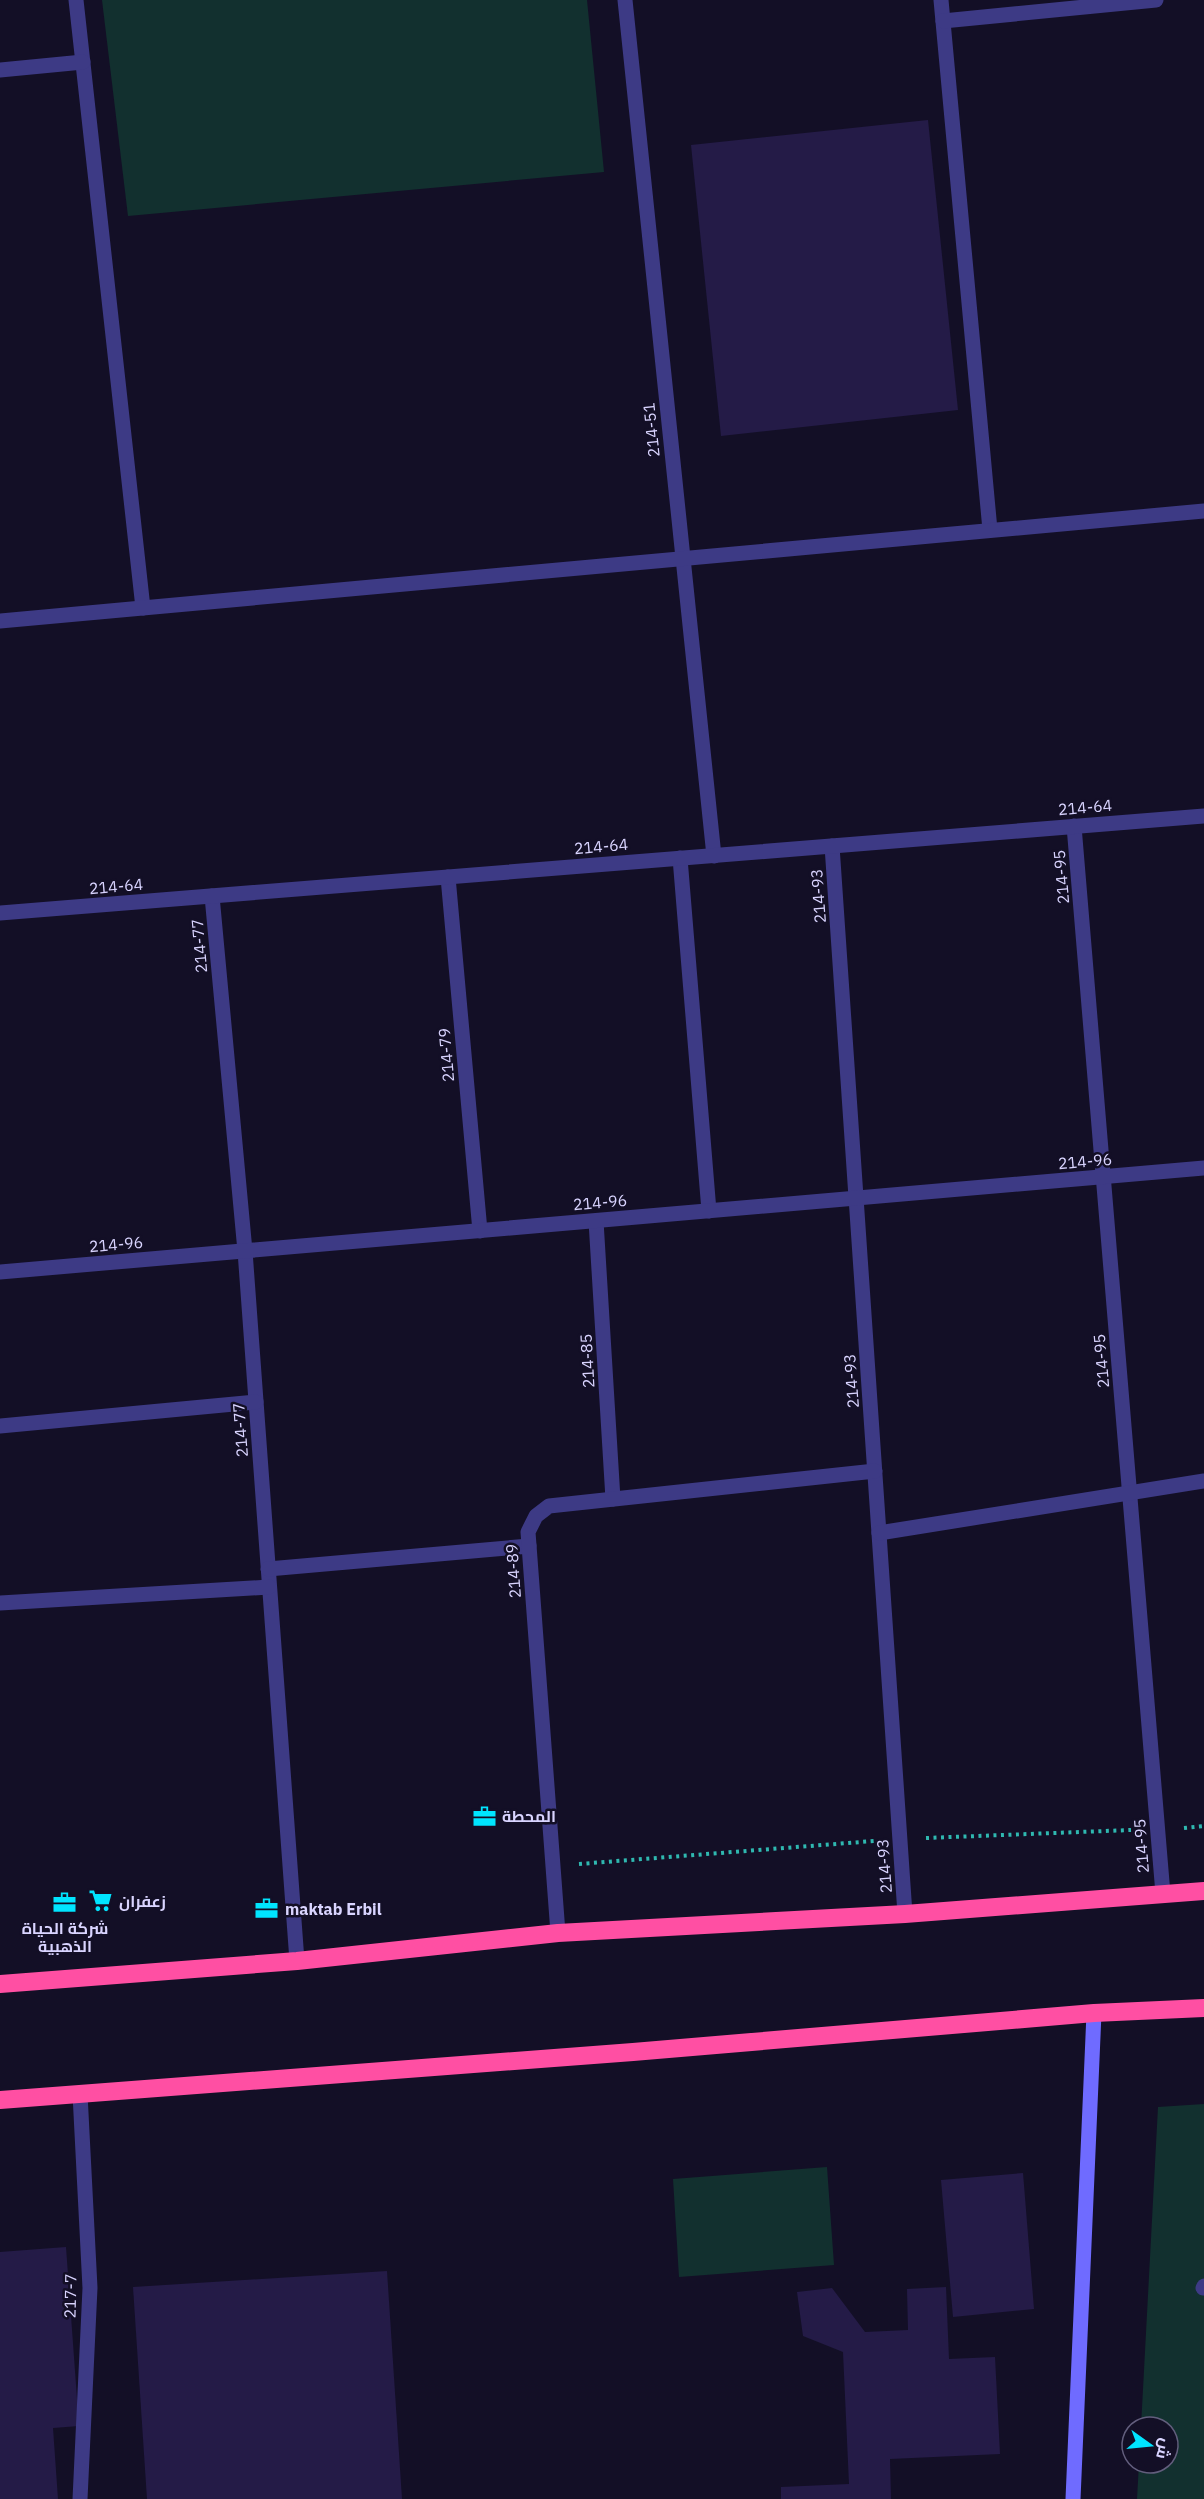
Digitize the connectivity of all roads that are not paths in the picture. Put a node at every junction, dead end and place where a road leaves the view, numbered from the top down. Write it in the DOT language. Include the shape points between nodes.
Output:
graph roads {
  1 [pos="76,0"];
  2 [pos="625,0"];
  3 [pos="940,0"];
  4 [pos="1156,0"];
  5 [pos="942,21"];
  6 [pos="83,62"];
  7 [pos="0,70"];
  8 [pos="1204,511"];
  9 [pos="990,530"];
  10 [pos="682,558"];
  11 [pos="142,608"];
  12 [pos="0,621"];
  13 [pos="1204,816"];
  14 [pos="1074,826"];
  15 [pos="832,846"];
  16 [pos="714,856"];
  17 [pos="680,858"];
  18 [pos="448,877"];
  19 [pos="212,896"];
  20 [pos="0,913"];
  21 [pos="1204,1168"];
  22 [pos="1104,1177"];
  23 [pos="856,1198"];
  24 [pos="709,1211"];
  25 [pos="596,1221"];
  26 [pos="480,1231"];
  27 [pos="245,1251"];
  28 [pos="0,1272"];
  29 [pos="256,1402"];
  30 [pos="0,1426"];
  31 [pos="875,1470"];
  32 [pos="1204,1481"];
  33 [pos="1130,1493"];
  34 [pos="613,1499"];
  35 [pos="879,1533"];
  36 [pos="529,1546"];
  37 [pos="268,1569"];
  38 [pos="269,1587"];
  39 [pos="0,1603"];
  40 [pos="1204,1891"];
  41 [pos="1163,1894"];
  42 [pos="905,1914"];
  43 [pos="558,1933"];
  44 [pos="297,1961"];
  45 [pos="0,1984"];
  46 [pos="1204,2008"];
  47 [pos="1094,2013"];
  48 [pos="80,2094"];
  49 [pos="0,2100"];
  50 [pos="80,2499"];
  51 [pos="1073,2499"];
  1 -- 6 [label="street"];
  2 -- 10 [label="street, 214-51"];
  3 -- 5 [label="street"];
  4 -- 5 [label="street"];
  5 -- 9 [label="street"];
  6 -- 7 [label="street"];
  6 -- 11 [label="street"];
  8 -- 9 [label="street"];
  9 -- 10 [label="street"];
  10 -- 11 [label="street"];
  10 -- 16 [label="street, 214-51"];
  11 -- 12 [label="street"];
  13 -- 14 [label="street, 214-64"];
  14 -- 15 [label="street, 214-64"];
  14 -- 22 [label="street, 214-95"];
  15 -- 16 [label="street, 214-64"];
  15 -- 23 [label="street, 214-93"];
  16 -- 17 [label="street, 214-64"];
  17 -- 18 [label="street, 214-64"];
  17 -- 24 [label="street"];
  18 -- 19 [label="street, 214-64"];
  18 -- 26 [label="street, 214-79"];
  19 -- 20 [label="street, 214-64"];
  19 -- 27 [label="street, 214-77"];
  21 -- 22 [label="street, 214-96"];
  22 -- 23 [label="street, 214-96"];
  22 -- 33 [label="street, 214-95"];
  23 -- 24 [label="street, 214-96"];
  23 -- 31 [label="street, 214-93"];
  24 -- 25 [label="street, 214-96"];
  25 -- 26 [label="street, 214-96"];
  25 -- 34 [label="street, 214-85"];
  26 -- 27 [label="street, 214-96"];
  27 -- 28 [label="street, 214-96"];
  27 -- 29 [label="street, 214-77"];
  29 -- 30 [label="street"];
  29 -- 37 [label="street, 214-77"];
  31 -- 34 [label="street, 214-89"];
  31 -- 35 [label="street, 214-93"];
  32 -- 33 [label="street"];
  33 -- 35 [label="street"];
  33 -- 41 [label="street, 214-95"];
  34 -- 36 [label="street, 214-89" via="549,1506 536,1516 528,1532"];
  35 -- 42 [label="street, 214-93"];
  36 -- 37 [label="street"];
  36 -- 43 [label="street, 214-89"];
  37 -- 38 [label="street, 214-77"];
  38 -- 39 [label="street"];
  38 -- 44 [label="street, 214-77"];
  40 -- 41 [label="highway"];
  41 -- 42 [label="highway"];
  42 -- 43 [label="highway"];
  43 -- 44 [label="highway"];
  44 -- 45 [label="highway"];
  46 -- 47 [label="highway"];
  47 -- 48 [label="highway"];
  47 -- 51 [label="street"];
  48 -- 49 [label="highway"];
  48 -- 50 [label="street, 217-7" via="90,2288"];
}
